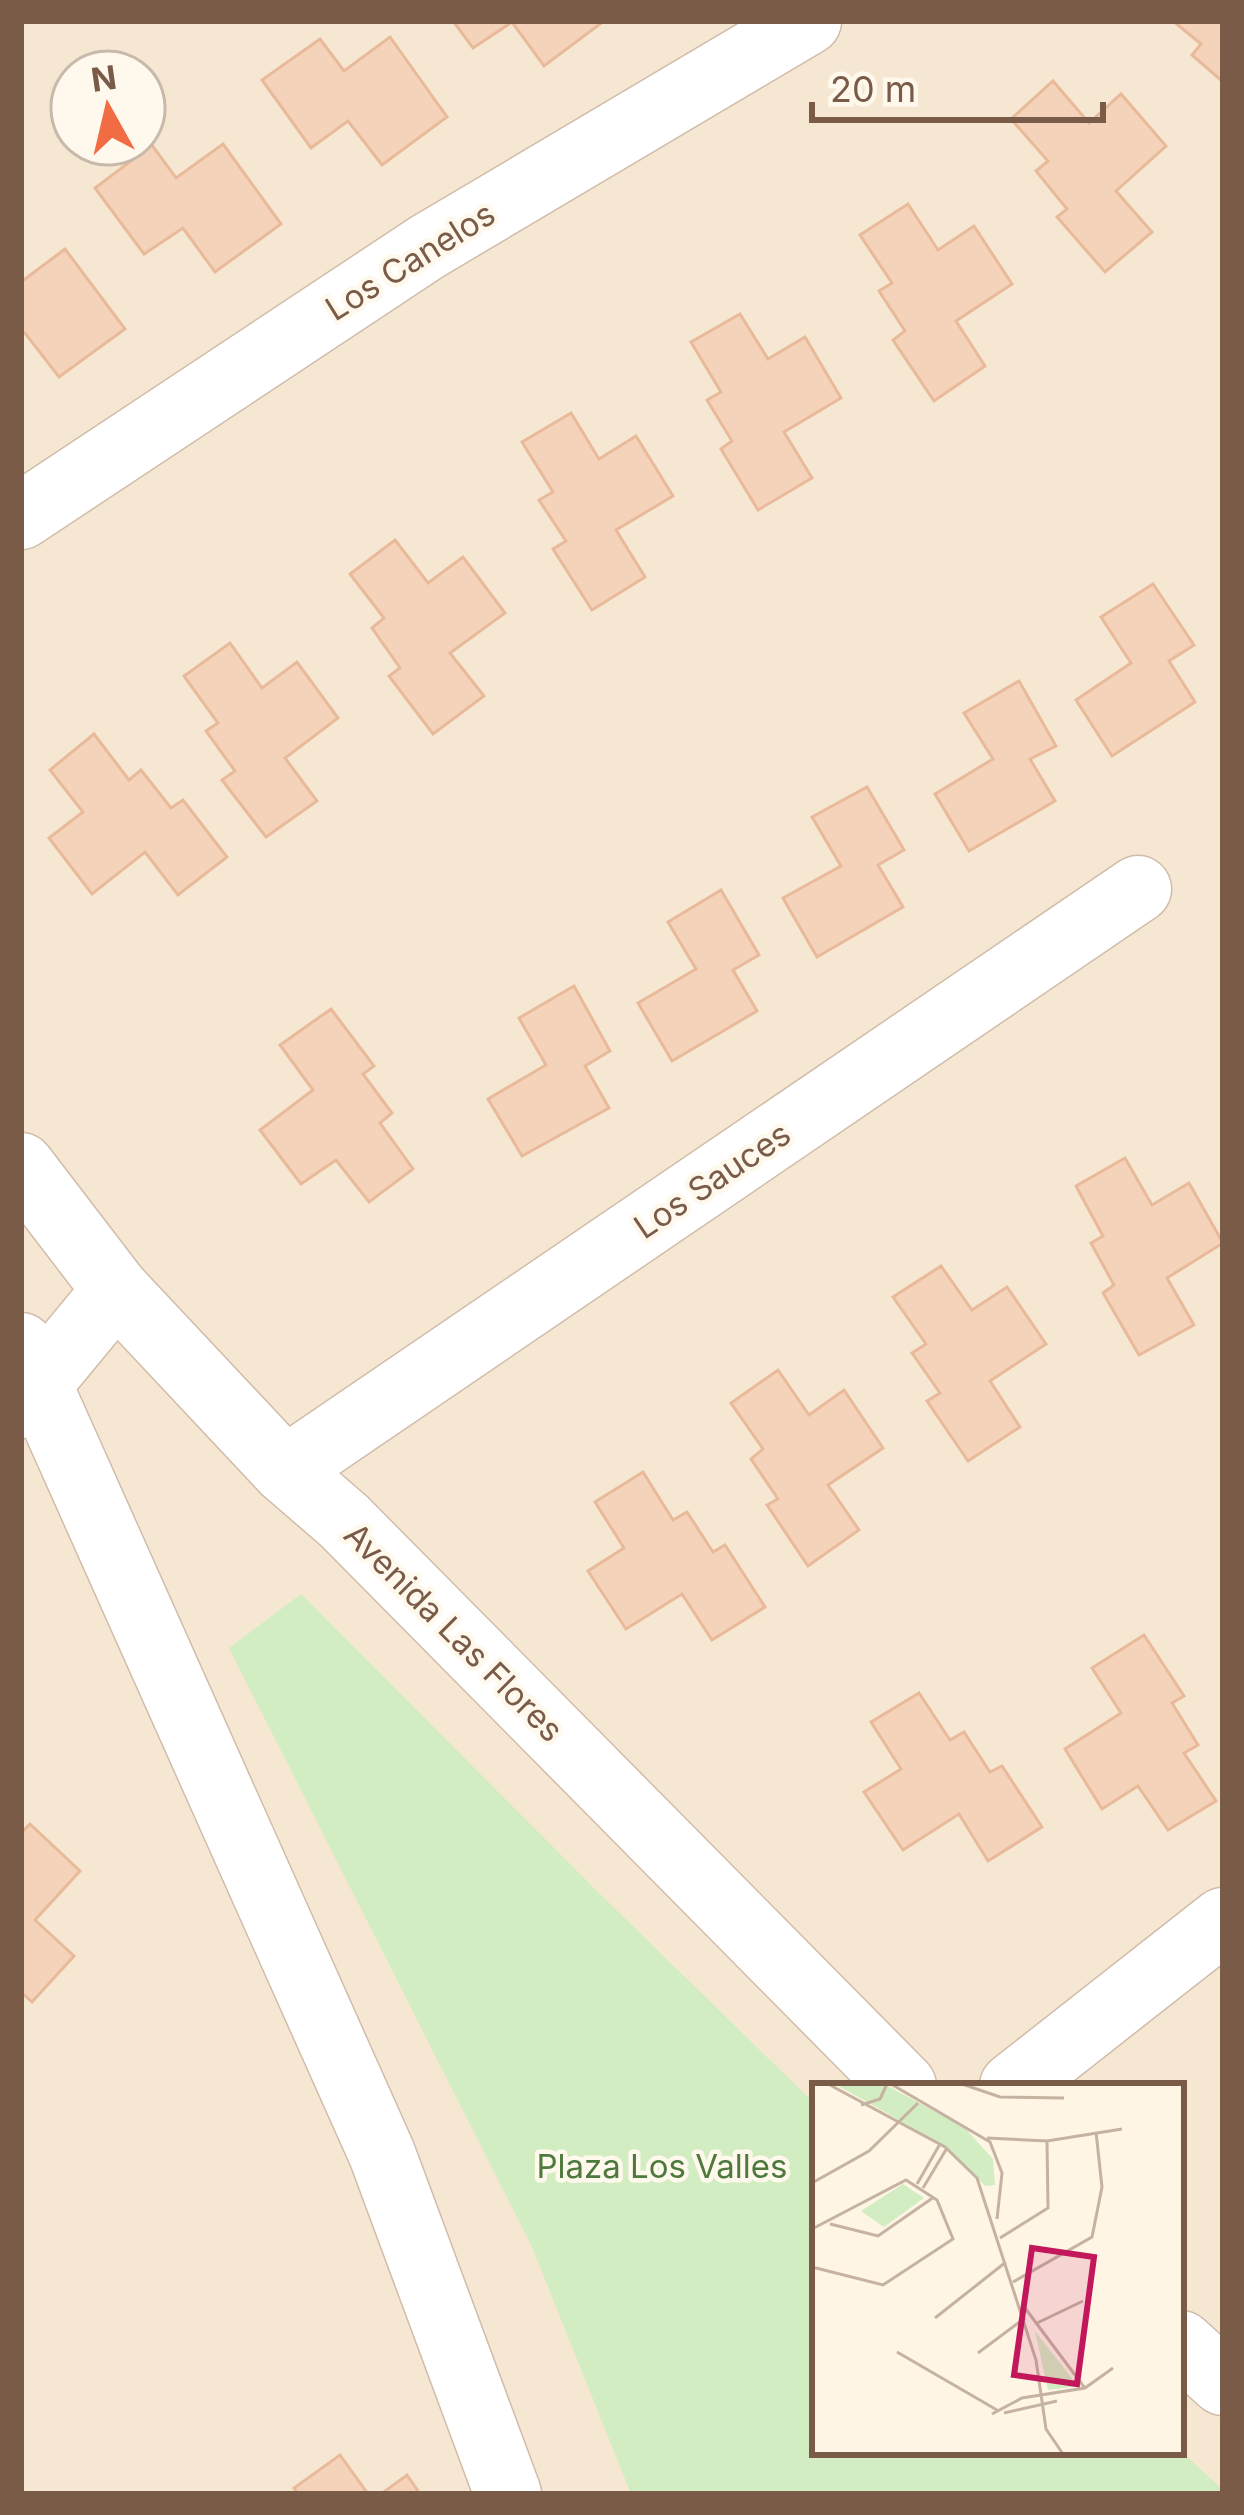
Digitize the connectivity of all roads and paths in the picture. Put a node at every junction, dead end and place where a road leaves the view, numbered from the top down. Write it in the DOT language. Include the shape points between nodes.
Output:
graph roads {
  1 [pos="808,21"];
  2 [pos="21,516"];
  3 [pos="1138,889"];
  4 [pos="21,1166"];
  5 [pos="116,1290"];
  6 [pos="26,1379"];
  7 [pos="285,1470"];
  8 [pos="1223,1921"];
  9 [pos="900,2083"];
  10 [pos="1017,2083"];
  11 [pos="1184,2347"];
  12 [pos="1223,2383"];
  13 [pos="508,2494"];
  1 -- 2 [label="street, Los Canelos" via="428,247"];
  3 -- 7 [label="street, Los Sauces"];
  4 -- 5 [label="street, Avenida Las Flores"];
  5 -- 6 [label="street"];
  5 -- 7 [label="street, Avenida Las Flores"];
  6 -- 13 [label="street" via="382,2154"];
  7 -- 9 [label="street, Avenida Las Flores"];
  8 -- 10 [label="street"];
  11 -- 12 [label="street"];
}
